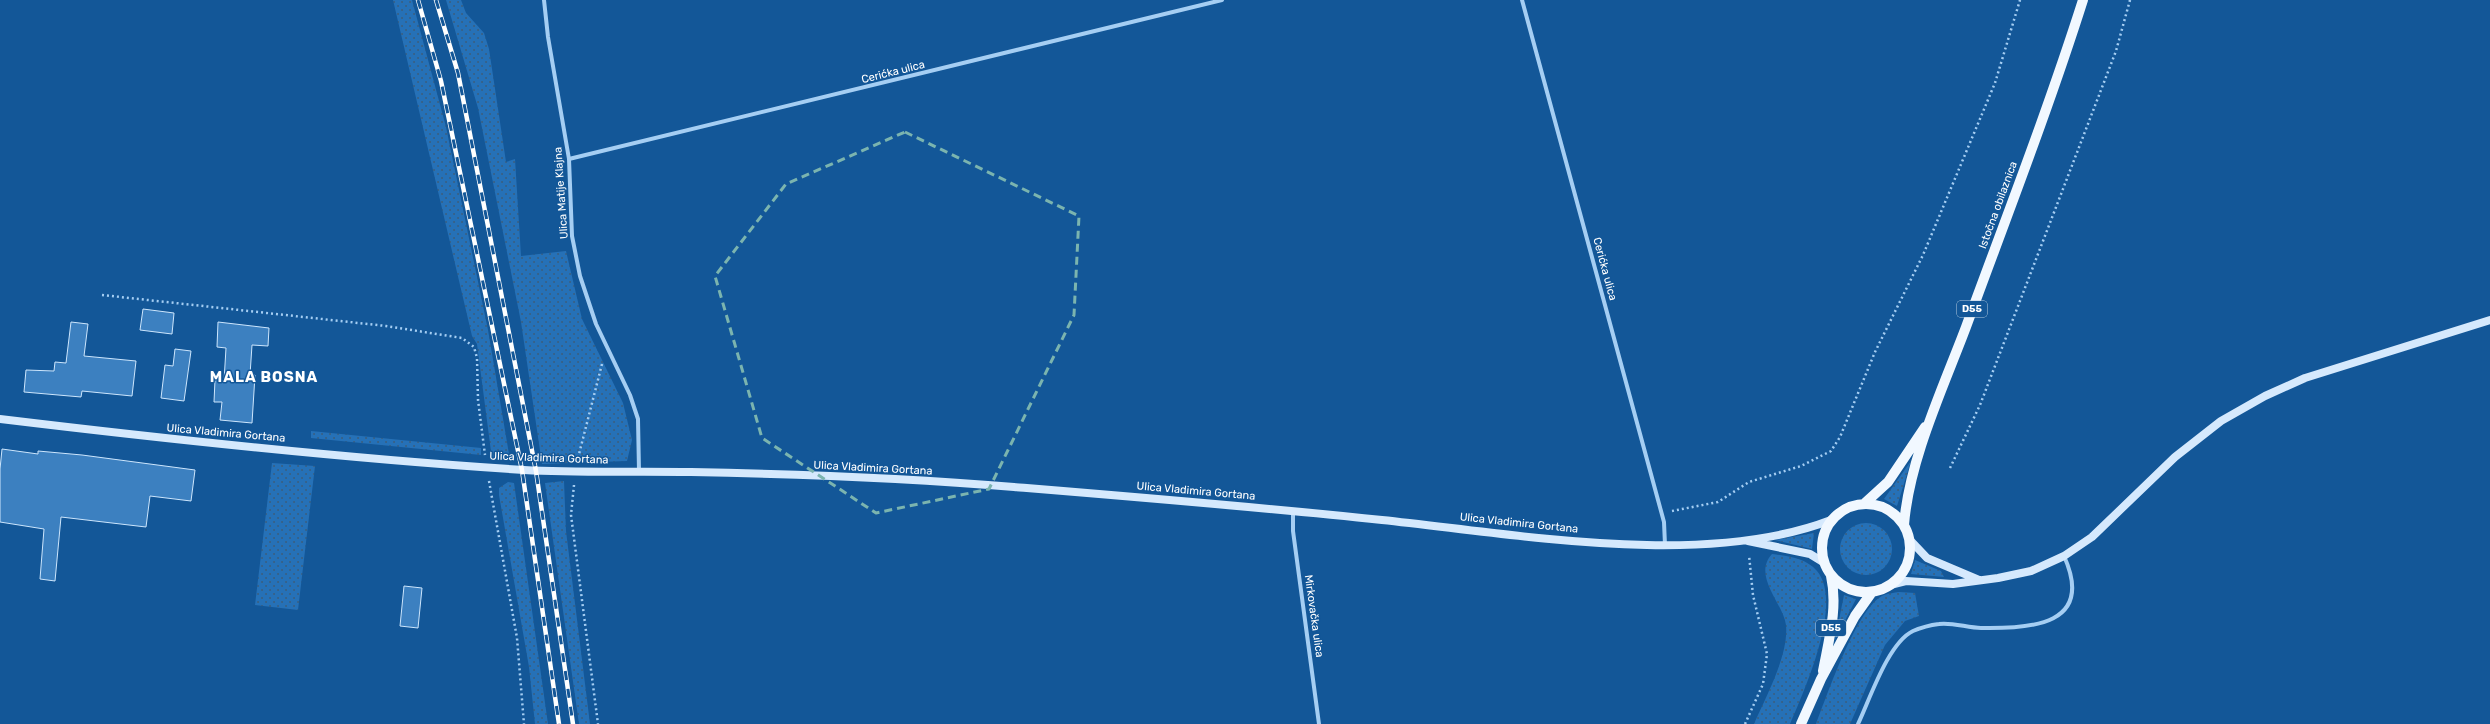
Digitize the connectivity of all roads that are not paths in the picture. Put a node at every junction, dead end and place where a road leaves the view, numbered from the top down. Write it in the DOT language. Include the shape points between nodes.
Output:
graph roads {
  1 [pos="544,0"];
  2 [pos="1222,0"];
  3 [pos="1522,0"];
  4 [pos="2083,0"];
  5 [pos="569,159"];
  6 [pos="2490,320"];
  7 [pos="1932,417"];
  8 [pos="0,419"];
  9 [pos="639,471"];
  10 [pos="1865,503"];
  11 [pos="1293,511"];
  12 [pos="1831,520"];
  13 [pos="1904,525"];
  14 [pos="1909,539"];
  15 [pos="1744,540"];
  16 [pos="1665,545"];
  17 [pos="2064,556"];
  18 [pos="1823,562"];
  19 [pos="1831,576"];
  20 [pos="1980,580"];
  21 [pos="1890,585"];
  22 [pos="1872,592"];
  23 [pos="1821,679"];
  24 [pos="1319,724"];
  25 [pos="1802,724"];
  26 [pos="1858,724"];
  1 -- 5 [label="street, Ulica Matije Klajna"];
  2 -- 5 [label="street, Cerićka ulica"];
  3 -- 16 [label="street, Cerićka ulica" via="1661,513"];
  4 -- 7 [label="main road, Istočna obilaznica / D55" via="2055,86"];
  5 -- 9 [label="street, Ulica Matije Klajna" via="572,236 580,276 596,324 630,395 638,420"];
  6 -- 17 [label="main road" via="2305,378 2265,396 2221,421 2175,457 2092,536"];
  7 -- 10 [label="main road, Istočna obilaznica / D55" via="1888,482"];
  7 -- 13 [label="main road, Istočna obilaznica / D55" via="1911,484"];
  8 -- 9 [label="main road, Ulica Vladimira Gortana" via="205,443 486,467"];
  9 -- 11 [label="main road, Ulica Vladimira Gortana" via="779,473 1008,486"];
  10 -- 12 [label="main road, D55" via="1840,511"];
  10 -- 13 [label="main road" via="1880,506 1894,513"];
  11 -- 16 [label="main road, Ulica Vladimira Gortana" via="1590,542"];
  11 -- 24 [label="street, Mirkovačka ulica" via="1293,531"];
  12 -- 15 [label="main road, Ulica Vladimira Gortana" via="1792,532"];
  12 -- 18 [label="main road, D55" via="1822,540"];
  13 -- 14 [label="main road, D55"];
  14 -- 20 [label="main road" via="1927,558"];
  14 -- 21 [label="main road, D55" via="1907,565"];
  15 -- 16 [label="main road, Ulica Vladimira Gortana"];
  15 -- 18 [label="main road, Ulica Vladimira Gortana" via="1810,554"];
  17 -- 20 [label="main road" via="2031,571"];
  17 -- 26 [label="street" via="2072,575 2073,591 2070,602 2062,613 2028,627 1980,628 1940,624 1912,632 1893,649"];
  18 -- 19 [label="main road, D55"];
  19 -- 22 [label="main road" via="1843,586 1857,592"];
  19 -- 23 [label="main road, D55" via="1834,608"];
  20 -- 21 [label="main road" via="1953,584 1906,581"];
  21 -- 22 [label="main road, D55"];
  22 -- 23 [label="main road, D55" via="1854,616"];
  23 -- 25 [label="main road, D55"];
}
